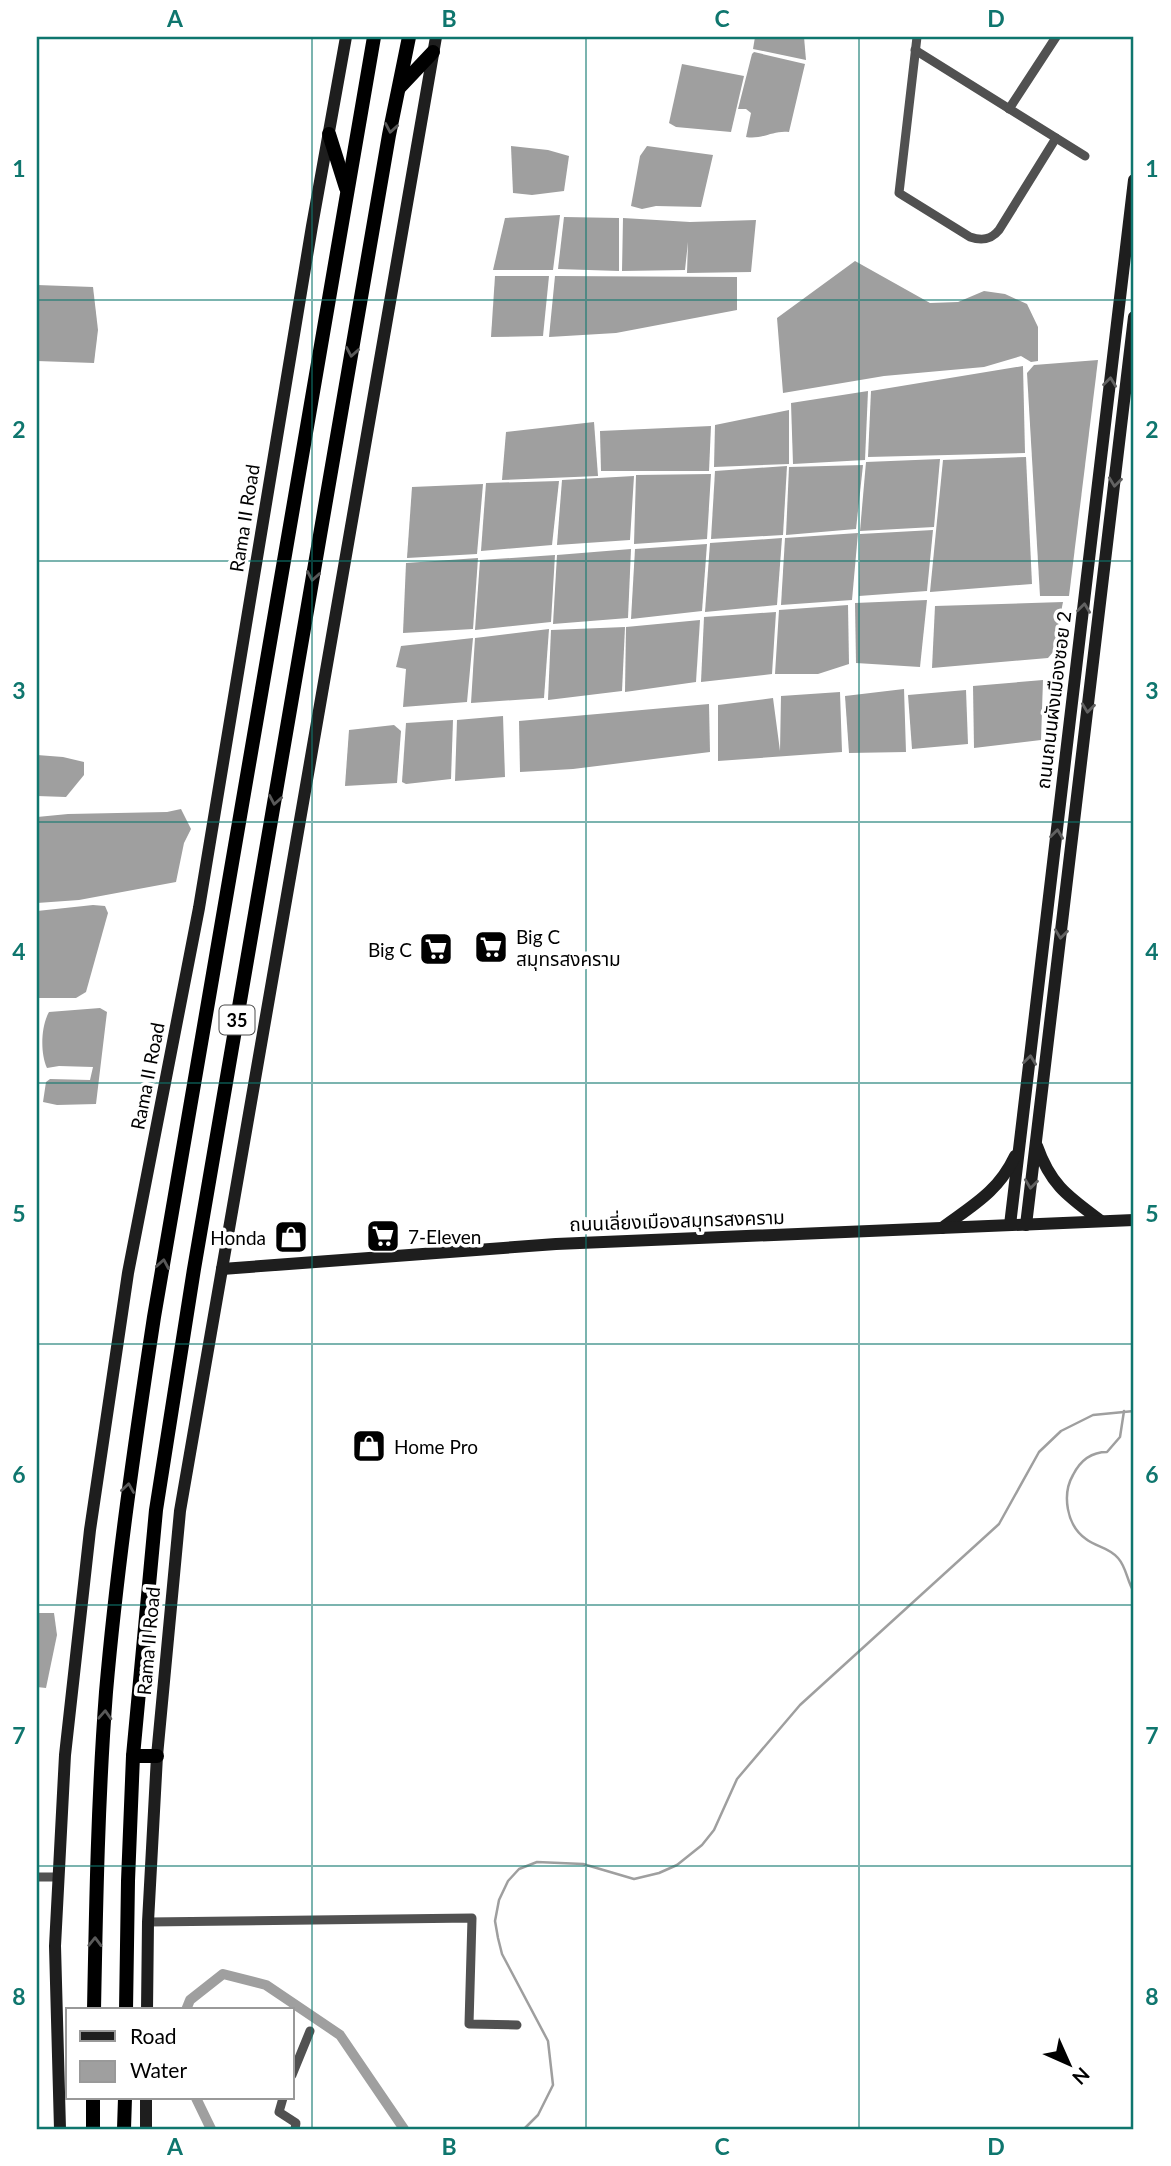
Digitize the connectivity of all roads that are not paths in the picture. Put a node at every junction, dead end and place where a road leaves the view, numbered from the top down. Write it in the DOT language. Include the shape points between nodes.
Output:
graph roads {
  1 [pos="346,37"];
  2 [pos="374,37"];
  3 [pos="409,37"];
  4 [pos="436,37"];
  5 [pos="917,37"];
  6 [pos="1056,37"];
  7 [pos="915,50"];
  8 [pos="433,52"];
  9 [pos="399,88"];
  10 [pos="1009,109"];
  11 [pos="329,134"];
  12 [pos="1056,138"];
  13 [pos="1085,156"];
  14 [pos="1134,180"];
  15 [pos="348,193"];
  16 [pos="1134,317"];
  17 [pos="1024,1106"];
  18 [pos="1040,1108"];
  19 [pos="1036,1142"];
  20 [pos="1020,1146"];
  21 [pos="1134,1220"];
  22 [pos="1101,1222"];
  23 [pos="1026,1224"];
  24 [pos="1010,1225"];
  25 [pos="942,1228"];
  26 [pos="222,1269"];
  27 [pos="133,1756"];
  28 [pos="157,1756"];
  29 [pos="37,1877"];
  30 [pos="59,1877"];
  31 [pos="148,1922"];
  32 [pos="94,2008"];
  33 [pos="126,2008"];
  34 [pos="147,2008"];
  35 [pos="517,2025"];
  36 [pos="310,2031"];
  37 [pos="294,2070"];
  38 [pos="93,2100"];
  39 [pos="125,2100"];
  40 [pos="146,2100"];
  41 [pos="282,2100"];
  42 [pos="60,2129"];
  43 [pos="93,2129"];
  44 [pos="124,2129"];
  45 [pos="146,2129"];
  46 [pos="295,2129"];
  1 -- 11 [label="main road, Rama II Road"];
  2 -- 15 [label="highway, Rama II Road / 35"];
  3 -- 9 [label="highway, Rama II Road / 35"];
  4 -- 8 [label="main road, Rama II Road / 35"];
  5 -- 7 [label="street"];
  6 -- 10 [label="street"];
  7 -- 10 [label="street"];
  7 -- 12 [label="street" via="899,192 909,199 971,237 989,238 999,230"];
  8 -- 9 [label="highway"];
  8 -- 26 [label="main road, Rama II Road / 35"];
  9 -- 27 [label="highway, Rama II Road / 35, one-way" via="194,1269 156,1510"];
  10 -- 12 [label="street"];
  11 -- 15 [label="highway"];
  11 -- 30 [label="main road, Rama II Road" via="199,908 128,1273 69,1704"];
  12 -- 13 [label="street"];
  17 -- 14 [label="main road, ถนนถนนผังเมืองซอย 2, one-way"];
  32 -- 15 [label="highway, Rama II Road / 35, one-way" via="106,1693 125,1506"];
  16 -- 18 [label="main road, ถนนถนนผังเมืองซอย 2, one-way"];
  17 -- 18 [label="main road"];
  17 -- 20 [label="main road, ถนนถนนผังเมืองซอย 2"];
  18 -- 19 [label="main road, ถนนถนนผังเมืองซอย 2"];
  19 -- 22 [label="main road" via="1045,1170"];
  19 -- 23 [label="main road, ถนนถนนผังเมืองซอย 2, one-way"];
  20 -- 24 [label="main road, ถนนถนนผังเมืองซอย 2"];
  20 -- 25 [label="main road" via="999,1184"];
  21 -- 22 [label="main road, ถนนเลี่ยงเมืองสมุทรสงคราม"];
  22 -- 23 [label="main road, ถนนเลี่ยงเมืองสมุทรสงคราม"];
  23 -- 24 [label="main road, ถนนเลี่ยงเมืองสมุทรสงคราม"];
  24 -- 25 [label="main road, ถนนเลี่ยงเมืองสมุทรสงคราม"];
  25 -- 26 [label="main road, ถนนเลี่ยงเมืองสมุทรสงคราม" via="555,1244"];
  26 -- 28 [label="main road, Rama II Road / 35" via="180,1511"];
  27 -- 28 [label="highway"];
  27 -- 33 [label="highway, Rama II Road / 35"];
  28 -- 31 [label="main road, Rama II Road / 35"];
  29 -- 30 [label="street"];
  30 -- 42 [label="main road, Rama II Road" via="55,1946"];
  31 -- 34 [label="main road, Rama II Road / 35"];
  31 -- 35 [label="street" via="472,1918 469,2024"];
  36 -- 37 [label="street"];
  38 -- 43 [label="highway"];
  39 -- 44 [label="highway"];
  40 -- 45 [label="main road"];
  41 -- 46 [label="street" via="279,2112 296,2123"];
}
